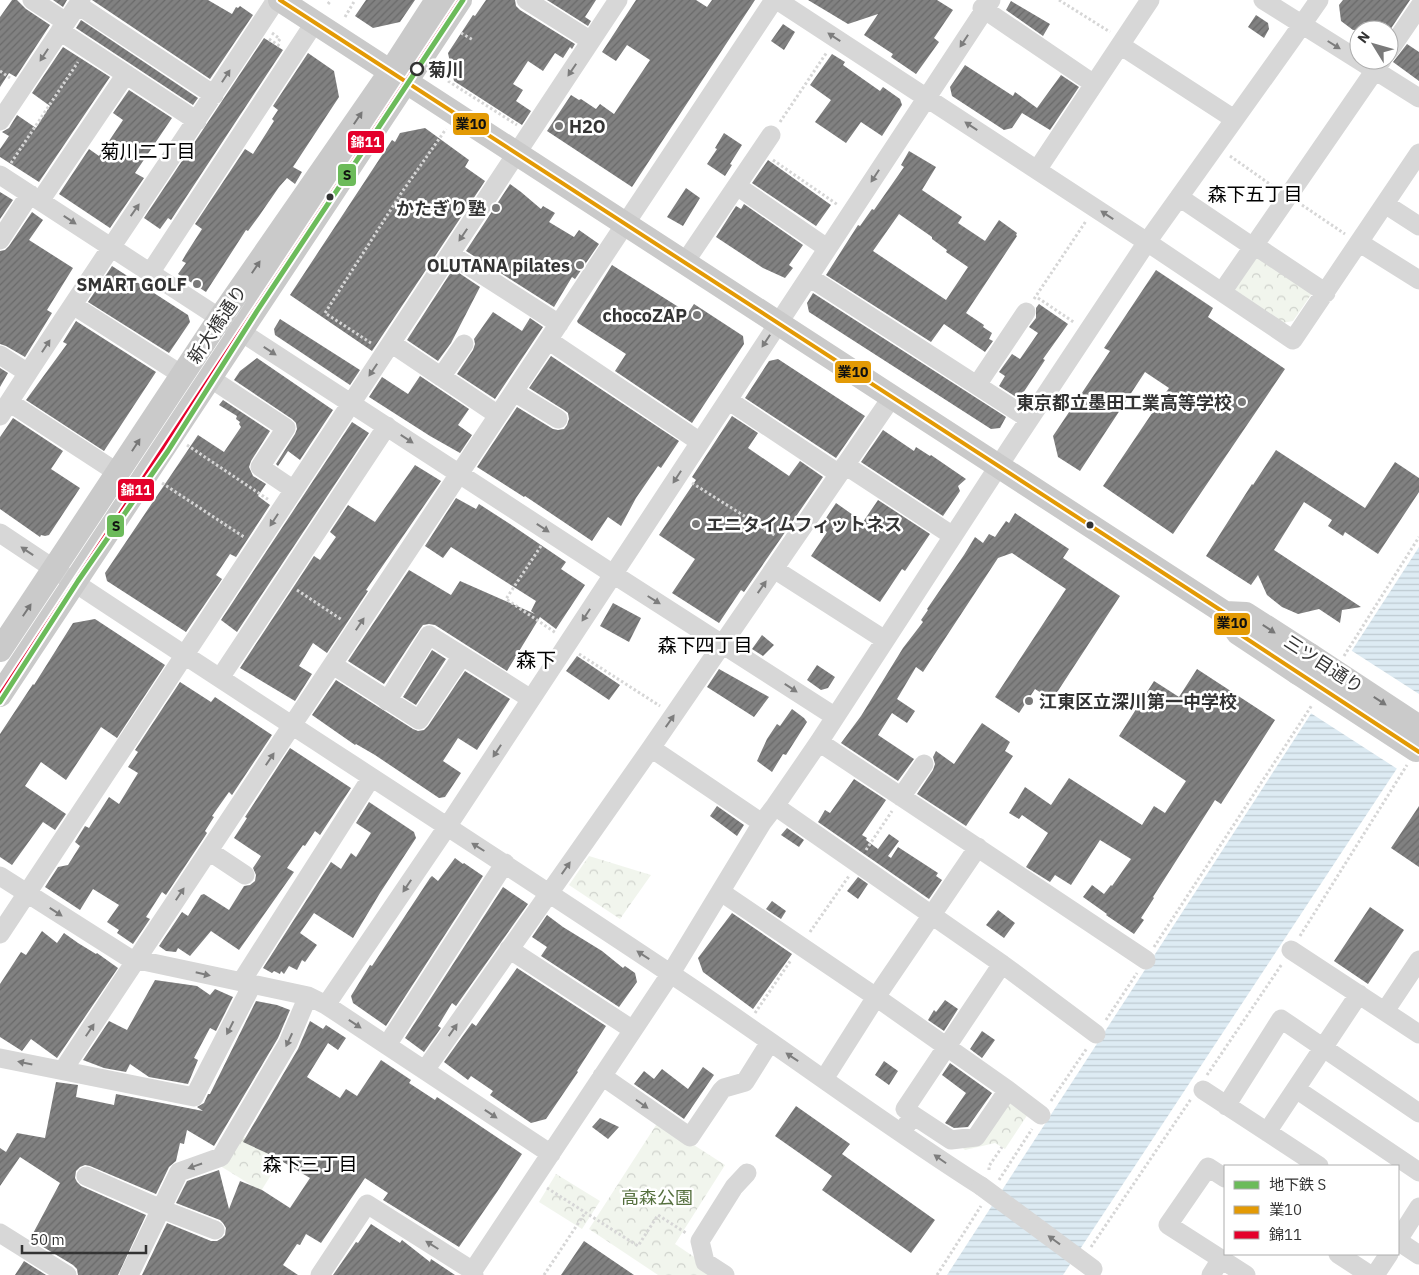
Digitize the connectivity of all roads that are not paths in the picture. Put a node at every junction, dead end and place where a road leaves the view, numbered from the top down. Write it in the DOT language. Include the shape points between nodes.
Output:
graph roads {
  1 [pos="32,0"];
  2 [pos="276,0"];
  3 [pos="280,0"];
  4 [pos="438,0"];
  5 [pos="460,0"];
  6 [pos="526,0"];
  7 [pos="618,0"];
  8 [pos="776,0"];
  9 [pos="1150,0"];
  10 [pos="1263,0"];
  11 [pos="1319,0"];
  12 [pos="79,2"];
  13 [pos="986,6"];
  14 [pos="1419,7"];
  15 [pos="322,13"];
  16 [pos="1302,25"];
  17 [pos="63,27"];
  18 [pos="1399,36"];
  19 [pos="591,41"];
  20 [pos="1121,43"];
  21 [pos="1349,49"];
  22 [pos="1376,70"];
  23 [pos="1385,70"];
  24 [pos="126,74"];
  25 [pos="398,76"];
  26 [pos="1094,84"];
  27 [pos="214,95"];
  28 [pos="926,98"];
  29 [pos="1419,98"];
  30 [pos="1234,119"];
  31 [pos="0,122"];
  32 [pos="197,122"];
  33 [pos="771,135"];
  34 [pos="517,153"];
  35 [pos="1419,153"];
  36 [pos="1037,170"];
  37 [pos="1,175"];
  38 [pos="737,186"];
  39 [pos="35,197"];
  40 [pos="1179,197"];
  41 [pos="1385,204"];
  42 [pos="625,223"];
  43 [pos="1419,226"];
  44 [pos="0,240"];
  45 [pos="1148,242"];
  46 [pos="1360,243"];
  47 [pos="1254,246"];
  48 [pos="110,247"];
  49 [pos="828,248"];
  50 [pos="450,254"];
  51 [pos="685,262"];
  52 [pos="150,273"];
  53 [pos="809,277"];
  54 [pos="1419,280"];
  55 [pos="1222,292"];
  56 [pos="1326,292"];
  57 [pos="1031,304"];
  58 [pos="73,305"];
  59 [pos="220,318"];
  60 [pos="778,323"];
  61 [pos="559,324"];
  62 [pos="240,331"];
  63 [pos="548,340"];
  64 [pos="464,344"];
  65 [pos="388,348"];
  66 [pos="0,355"];
  67 [pos="28,373"];
  68 [pos="182,375"];
  69 [pos="442,377"];
  70 [pos="210,378"];
  71 [pos="977,385"];
  72 [pos="514,392"];
  73 [pos="892,397"];
  74 [pos="728,400"];
  75 [pos="352,403"];
  76 [pos="5,409"];
  77 [pos="498,415"];
  78 [pos="558,419"];
  79 [pos="1029,420"];
  80 [pos="387,426"];
  81 [pos="700,442"];
  82 [pos="999,466"];
  83 [pos="842,469"];
  84 [pos="118,473"];
  85 [pos="460,474"];
  86 [pos="294,490"];
  87 [pos="0,533"];
  88 [pos="953,536"];
  89 [pos="54,569"];
  90 [pos="774,569"];
  91 [pos="613,574"];
  92 [pos="74,583"];
  93 [pos="886,640"];
  94 [pos="723,643"];
  95 [pos="0,649"];
  96 [pos="185,655"];
  97 [pos="462,656"];
  98 [pos="1304,664"];
  99 [pos="333,665"];
  100 [pos="220,678"];
  101 [pos="0,695"];
  102 [pos="531,700"];
  103 [pos="387,701"];
  104 [pos="834,716"];
  105 [pos="293,725"];
  106 [pos="1419,727"];
  107 [pos="819,742"];
  108 [pos="651,748"];
  109 [pos="1418,751"];
  110 [pos="924,764"];
  111 [pos="371,778"];
  112 [pos="901,797"];
  113 [pos="775,806"];
  114 [pos="762,823"];
  115 [pos="448,827"];
  116 [pos="978,847"];
  117 [pos="209,850"];
  118 [pos="505,863"];
  119 [pos="245,875"];
  120 [pos="0,876"];
  121 [pos="721,892"];
  122 [pos="27,893"];
  123 [pos="548,893"];
  124 [pos="932,915"];
  125 [pos="0,934"];
  126 [pos="509,949"];
  127 [pos="1291,950"];
  128 [pos="137,959"];
  129 [pos="1146,960"];
  130 [pos="1419,960"];
  131 [pos="1002,964"];
  132 [pos="671,973"];
  133 [pos="246,984"];
  134 [pos="1359,994"];
  135 [pos="308,996"];
  136 [pos="876,997"];
  137 [pos="326,1004"];
  138 [pos="1385,1012"];
  139 [pos="633,1030"];
  140 [pos="1096,1034"];
  141 [pos="1419,1034"];
  142 [pos="770,1042"];
  143 [pos="387,1045"];
  144 [pos="946,1047"];
  145 [pos="1323,1048"];
  146 [pos="0,1058"];
  147 [pos="63,1070"];
  148 [pos="425,1070"];
  149 [pos="602,1076"];
  150 [pos="824,1079"];
  151 [pos="1200,1088"];
  152 [pos="1296,1089"];
  153 [pos="1008,1090"];
  154 [pos="1226,1106"];
  155 [pos="1419,1114"];
  156 [pos="913,1115"];
  157 [pos="1041,1116"];
  158 [pos="901,1132"];
  159 [pos="1267,1132"];
  160 [pos="551,1154"];
  161 [pos="1317,1165"];
  162 [pos="1419,1172"];
  163 [pos="86,1176"];
  164 [pos="1224,1177"];
  165 [pos="1419,1207"];
  166 [pos="161,1209"];
  167 [pos="1403,1220"];
  168 [pos="215,1230"];
  169 [pos="0,1233"];
  170 [pos="1399,1236"];
  171 [pos="1399,1241"];
  172 [pos="1340,1255"];
  173 [pos="1388,1255"];
  174 [pos="1419,1255"];
  175 [pos="1094,1266"];
  176 [pos="1216,1267"];
  177 [pos="472,1274"];
  178 [pos="67,1275"];
  179 [pos="130,1275"];
  180 [pos="320,1275"];
  181 [pos="725,1275"];
  182 [pos="738,1275"];
  183 [pos="1246,1275"];
  184 [pos="1370,1275"];
  185 [pos="1375,1275"];
  1 -- 17 [label="street"];
  27 -- 2 [label="street, one-way"];
  3 -- 15 [label="main road, 三ツ目通り"];
  4 -- 25 [label="main road, 新大橋通り"];
  5 -- 25 [label="main road, 新大橋通り"];
  6 -- 19 [label="street"];
  7 -- 19 [label="street"];
  28 -- 8 [label="street, one-way"];
  8 -- 42 [label="street"];
  9 -- 20 [label="street"];
  10 -- 16 [label="street"];
  11 -- 16 [label="street"];
  12 -- 17 [label="street"];
  12 -- 27 [label="street"];
  13 -- 26 [label="street"];
  13 -- 28 [label="street, one-way"];
  14 -- 18 [label="street"];
  15 -- 25 [label="main road, 三ツ目通り"];
  15 -- 52 [label="street"];
  16 -- 21 [label="street, one-way"];
  16 -- 30 [label="street"];
  17 -- 24 [label="street"];
  17 -- 31 [label="street, one-way"];
  19 -- 34 [label="street, one-way"];
  20 -- 26 [label="street"];
  20 -- 30 [label="street"];
  22 -- 47 [label="street"];
  23 -- 29 [label="street"];
  24 -- 32 [label="street"];
  24 -- 39 [label="street"];
  25 -- 34 [label="main road, 三ツ目通り"];
  59 -- 25 [label="main road, 新大橋通り, one-way"];
  25 -- 62 [label="main road, 新大橋通り"];
  26 -- 36 [label="street"];
  27 -- 32 [label="street"];
  36 -- 28 [label="street, one-way"];
  28 -- 49 [label="street, one-way"];
  30 -- 40 [label="street"];
  48 -- 32 [label="street, one-way"];
  33 -- 38 [label="street"];
  34 -- 42 [label="main road, 三ツ目通り"];
  34 -- 50 [label="street, one-way"];
  35 -- 41 [label="street"];
  45 -- 36 [label="street, one-way"];
  37 -- 39 [label="street"];
  38 -- 49 [label="street"];
  38 -- 51 [label="street"];
  39 -- 44 [label="street"];
  39 -- 48 [label="street, one-way"];
  40 -- 45 [label="street"];
  40 -- 47 [label="street"];
  41 -- 43 [label="street"];
  41 -- 46 [label="street"];
  42 -- 51 [label="main road, 三ツ目通り"];
  42 -- 61 [label="street"];
  45 -- 55 [label="street"];
  45 -- 79 [label="street"];
  46 -- 54 [label="street"];
  46 -- 56 [label="street"];
  47 -- 55 [label="street"];
  47 -- 56 [label="street"];
  48 -- 52 [label="street"];
  48 -- 58 [label="street"];
  49 -- 53 [label="street"];
  50 -- 61 [label="street"];
  50 -- 65 [label="street"];
  51 -- 60 [label="main road, 三ツ目通り"];
  52 -- 59 [label="street"];
  53 -- 60 [label="street"];
  53 -- 71 [label="street"];
  55 -- 56 [label="street" via="1294,340"];
  57 -- 71 [label="street"];
  67 -- 58 [label="street, one-way"];
  58 -- 68 [label="street"];
  59 -- 62 [label="street"];
  59 -- 68 [label="main road, 新大橋通り"];
  60 -- 73 [label="main road, 三ツ目通り"];
  60 -- 74 [label="street, one-way"];
  61 -- 63 [label="street"];
  62 -- 70 [label="main road, 新大橋通り"];
  62 -- 75 [label="street, one-way"];
  63 -- 72 [label="street"];
  63 -- 81 [label="street"];
  64 -- 69 [label="street"];
  65 -- 69 [label="street"];
  65 -- 75 [label="street, one-way"];
  66 -- 67 [label="street"];
  67 -- 76 [label="street"];
  84 -- 68 [label="main road, 新大橋通り, one-way"];
  69 -- 77 [label="street"];
  70 -- 86 [label="street" via="286,428 260,467"];
  70 -- 92 [label="main road, 新大橋通り"];
  71 -- 79 [label="street"];
  72 -- 77 [label="street"];
  72 -- 78 [label="street"];
  73 -- 82 [label="main road, 三ツ目通り"];
  73 -- 83 [label="street"];
  74 -- 81 [label="street"];
  74 -- 83 [label="street"];
  75 -- 80 [label="street"];
  75 -- 86 [label="street"];
  76 -- 84 [label="street"];
  77 -- 85 [label="street"];
  79 -- 82 [label="street"];
  80 -- 85 [label="street, one-way"];
  80 -- 100 [label="street"];
  81 -- 91 [label="street, one-way"];
  82 -- 88 [label="street"];
  82 -- 98 [label="main road, 三ツ目通り" via="1225,613 1238,633"];
  83 -- 88 [label="street"];
  83 -- 90 [label="street"];
  84 -- 89 [label="main road, 新大橋通り"];
  85 -- 91 [label="street, one-way"];
  99 -- 85 [label="street, one-way"];
  86 -- 96 [label="street, one-way"];
  89 -- 87 [label="street, one-way"];
  88 -- 93 [label="street"];
  89 -- 92 [label="street"];
  95 -- 89 [label="main road, 新大橋通り, one-way"];
  90 -- 93 [label="street"];
  94 -- 90 [label="street, one-way"];
  91 -- 94 [label="street, one-way"];
  91 -- 102 [label="street, one-way"];
  92 -- 96 [label="street"];
  92 -- 101 [label="main road, 新大橋通り"];
  93 -- 104 [label="street"];
  94 -- 104 [label="street, one-way"];
  108 -- 94 [label="street, one-way"];
  96 -- 100 [label="street"];
  96 -- 122 [label="street"];
  97 -- 102 [label="street"];
  97 -- 103 [label="street" via="418,720"];
  97 -- 103 [label="street" via="429,635"];
  98 -- 106 [label="main road, 三ツ目通り, one-way, bridge"];
  98 -- 109 [label="main road, 三ツ目通り, bridge"];
  99 -- 103 [label="street"];
  99 -- 105 [label="street"];
  100 -- 105 [label="street"];
  102 -- 115 [label="street, one-way"];
  104 -- 107 [label="street"];
  105 -- 111 [label="street"];
  117 -- 105 [label="street, one-way"];
  107 -- 112 [label="street"];
  107 -- 113 [label="street"];
  108 -- 114 [label="street"];
  123 -- 108 [label="street, one-way"];
  110 -- 112 [label="street"];
  111 -- 115 [label="street"];
  111 -- 133 [label="street"];
  112 -- 116 [label="street"];
  113 -- 114 [label="street"];
  113 -- 124 [label="street"];
  114 -- 121 [label="street"];
  118 -- 115 [label="street, one-way"];
  115 -- 137 [label="street, one-way"];
  116 -- 124 [label="street"];
  116 -- 129 [label="street"];
  117 -- 119 [label="street"];
  128 -- 117 [label="street, one-way"];
  118 -- 123 [label="street"];
  118 -- 143 [label="street"];
  120 -- 122 [label="street"];
  121 -- 132 [label="street"];
  121 -- 136 [label="street"];
  122 -- 125 [label="street"];
  122 -- 128 [label="street, one-way" via="129,958"];
  123 -- 126 [label="street"];
  132 -- 123 [label="street, one-way"];
  124 -- 131 [label="street"];
  124 -- 136 [label="street"];
  126 -- 139 [label="street"];
  148 -- 126 [label="street, one-way"];
  127 -- 134 [label="street"];
  128 -- 133 [label="street, one-way"];
  147 -- 128 [label="street, one-way"];
  130 -- 138 [label="street"];
  131 -- 140 [label="street"];
  131 -- 144 [label="street"];
  132 -- 139 [label="street"];
  132 -- 142 [label="street"];
  133 -- 135 [label="street"];
  133 -- 147 [label="street, one-way" via="194,1098"];
  134 -- 138 [label="street"];
  134 -- 145 [label="street"];
  135 -- 137 [label="street"];
  135 -- 166 [label="street, one-way" via="288,1043 221,1157 179,1172"];
  136 -- 144 [label="street"];
  136 -- 150 [label="street"];
  137 -- 143 [label="street, one-way"];
  138 -- 141 [label="street"];
  139 -- 149 [label="street"];
  149 -- 142 [label="street, one-way" via="690,1137 721,1091 745,1082"];
  150 -- 142 [label="street, one-way"];
  143 -- 148 [label="street"];
  144 -- 153 [label="street"];
  144 -- 156 [label="street" via="905,1109"];
  145 -- 152 [label="street"];
  145 -- 154 [label="street" via="1281,1019"];
  145 -- 155 [label="street"];
  147 -- 146 [label="street, one-way"];
  148 -- 160 [label="street, one-way"];
  149 -- 160 [label="street"];
  150 -- 158 [label="street"];
  151 -- 154 [label="street"];
  152 -- 159 [label="street"];
  152 -- 162 [label="street"];
  153 -- 156 [label="street" via="976,1137 951,1140"];
  153 -- 157 [label="street"];
  154 -- 159 [label="street"];
  156 -- 158 [label="street"];
  175 -- 158 [label="street, one-way, bridge" via="988,1186"];
  159 -- 161 [label="street"];
  160 -- 177 [label="street"];
  163 -- 166 [label="street"];
  164 -- 176 [label="street" via="1208,1167 1168,1225"];
  165 -- 167 [label="street"];
  166 -- 168 [label="street"];
  166 -- 179 [label="street"];
  167 -- 170 [label="street"];
  169 -- 178 [label="street"];
  171 -- 174 [label="street"];
  172 -- 184 [label="street"];
  173 -- 185 [label="street"];
  176 -- 183 [label="street"];
  177 -- 180 [label="street, one-way" via="367,1204"];
  181 -- 182 [label="street" via="705,1262 700,1241 734,1187 747,1173 740,1191 707,1240 710,1257"];
}
